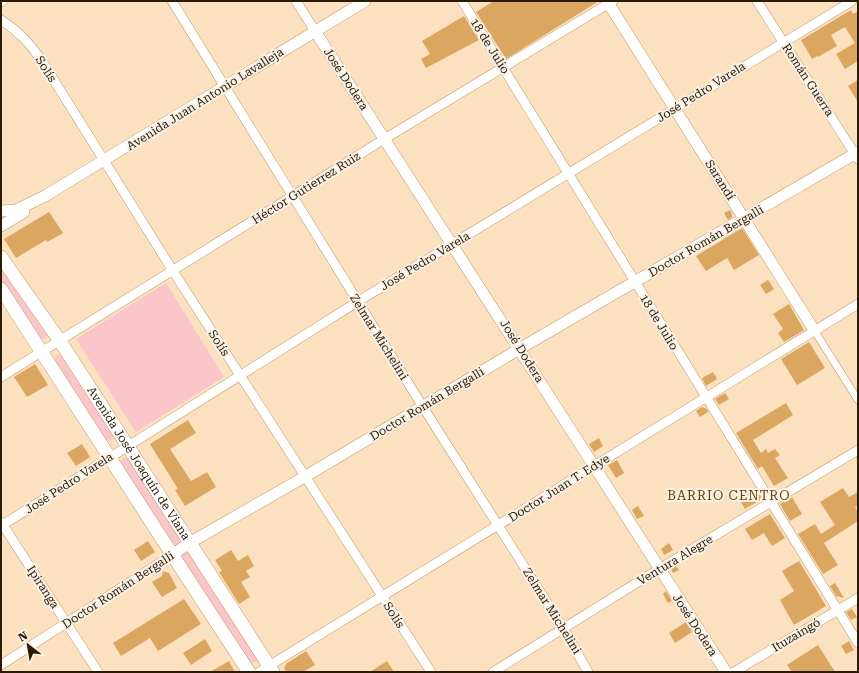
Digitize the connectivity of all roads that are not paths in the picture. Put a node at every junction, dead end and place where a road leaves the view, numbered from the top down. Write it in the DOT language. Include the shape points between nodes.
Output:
graph roads {
  1 [pos="172,1"];
  2 [pos="296,1"];
  3 [pos="365,1"];
  4 [pos="462,1"];
  5 [pos="757,1"];
  6 [pos="852,1"];
  7 [pos="609,2"];
  8 [pos="1,20"];
  9 [pos="315,31"];
  10 [pos="783,42"];
  11 [pos="503,67"];
  12 [pos="224,87"];
  13 [pos="675,108"];
  14 [pos="386,138"];
  15 [pos="857,155"];
  16 [pos="104,162"];
  17 [pos="568,174"];
  18 [pos="46,196"];
  19 [pos="292,197"];
  20 [pos="1,211"];
  21 [pos="743,219"];
  22 [pos="1,226"];
  23 [pos="453,244"];
  24 [pos="1,258"];
  25 [pos="173,272"];
  26 [pos="635,282"];
  27 [pos="1,289"];
  28 [pos="357,302"];
  29 [pos="858,304"];
  30 [pos="814,330"];
  31 [pos="60,341"];
  32 [pos="520,348"];
  33 [pos="42,350"];
  34 [pos="239,375"];
  35 [pos="1,377"];
  36 [pos="706,398"];
  37 [pos="858,400"];
  38 [pos="422,407"];
  39 [pos="127,445"];
  40 [pos="858,450"];
  41 [pos="109,457"];
  42 [pos="594,466"];
  43 [pos="306,476"];
  44 [pos="771,502"];
  45 [pos="2,524"];
  46 [pos="498,526"];
  47 [pos="191,542"];
  48 [pos="172,556"];
  49 [pos="659,569"];
  50 [pos="383,597"];
  51 [pos="858,598"];
  52 [pos="838,610"];
  53 [pos="66,624"];
  54 [pos="563,628"];
  55 [pos="858,643"];
  56 [pos="1,665"];
  57 [pos="267,670"];
  58 [pos="98,672"];
  59 [pos="249,672"];
  60 [pos="431,672"];
  61 [pos="493,672"];
  62 [pos="588,672"];
  63 [pos="726,672"];
  64 [pos="734,672"];
  1 -- 12 [label="street, Zelmar Michelini"];
  2 -- 9 [label="street"];
  3 -- 9 [label="street, Avenida Juan Antonio Lavalleja"];
  4 -- 11 [label="street, 18 de Julio"];
  5 -- 10 [label="street, Román Guerra"];
  6 -- 10 [label="street, José Pedro Varela"];
  7 -- 11 [label="street, Héctor Gutierrez Ruiz"];
  7 -- 13 [label="street, Sarandí"];
  8 -- 16 [label="street, Solís" via="27,40"];
  9 -- 12 [label="street, Avenida Juan Antonio Lavalleja"];
  9 -- 14 [label="street, José Dodera"];
  10 -- 13 [label="street, José Pedro Varela"];
  10 -- 15 [label="street, Román Guerra"];
  11 -- 14 [label="street, Héctor Gutierrez Ruiz"];
  11 -- 17 [label="street, 18 de Julio"];
  12 -- 16 [label="street, Avenida Juan Antonio Lavalleja"];
  12 -- 19 [label="street, Zelmar Michelini"];
  13 -- 17 [label="street, José Pedro Varela"];
  13 -- 21 [label="street, Sarandí"];
  14 -- 19 [label="street, Héctor Gutierrez Ruiz"];
  14 -- 23 [label="street, José Dodera"];
  15 -- 21 [label="street, Doctor Román Bergalli"];
  16 -- 18 [label="street, Avenida Juan Antonio Lavalleja"];
  16 -- 25 [label="street, Solís"];
  17 -- 23 [label="street, José Pedro Varela"];
  17 -- 26 [label="street, 18 de Julio"];
  18 -- 20 [label="street, Avenida Juan Antonio Lavalleja" via="16,210"];
  18 -- 22 [label="street, Avenida Juan Antonio Lavalleja" via="41,202"];
  19 -- 25 [label="street, Héctor Gutierrez Ruiz"];
  19 -- 28 [label="street, Zelmar Michelini"];
  21 -- 26 [label="street, Doctor Román Bergalli"];
  21 -- 30 [label="street, Sarandí"];
  23 -- 28 [label="street, José Pedro Varela"];
  23 -- 32 [label="street, José Dodera"];
  24 -- 31 [label="main road, Avenida José Joaquín de Viana"];
  25 -- 31 [label="street, Héctor Gutierrez Ruiz"];
  25 -- 34 [label="street, Solís"];
  26 -- 32 [label="street, Doctor Román Bergalli"];
  26 -- 36 [label="street, 18 de Julio"];
  27 -- 33 [label="main road, Avenida José Joaquín de Viana"];
  28 -- 34 [label="street, José Pedro Varela"];
  28 -- 38 [label="street, Zelmar Michelini"];
  29 -- 30 [label="street, Doctor Juan T. Edye"];
  30 -- 36 [label="street, Doctor Juan T. Edye"];
  30 -- 37 [label="street, Sarandí"];
  31 -- 33 [label="street, Héctor Gutierrez Ruiz"];
  31 -- 39 [label="main road, Avenida José Joaquín de Viana"];
  32 -- 38 [label="street, Doctor Román Bergalli"];
  32 -- 42 [label="street, José Dodera"];
  33 -- 35 [label="street, Héctor Gutierrez Ruiz"];
  33 -- 41 [label="main road, Avenida José Joaquín de Viana"];
  34 -- 39 [label="street, José Pedro Varela"];
  34 -- 43 [label="street, Solís"];
  36 -- 42 [label="street, Doctor Juan T. Edye"];
  36 -- 44 [label="street, 18 de Julio"];
  38 -- 43 [label="street, Doctor Román Bergalli"];
  38 -- 46 [label="street, Zelmar Michelini"];
  39 -- 41 [label="street, José Pedro Varela"];
  39 -- 47 [label="main road, Avenida José Joaquín de Viana"];
  40 -- 44 [label="street, Ventura Alegre"];
  41 -- 45 [label="street, José Pedro Varela"];
  41 -- 48 [label="main road, Avenida José Joaquín de Viana"];
  42 -- 46 [label="street, Doctor Juan T. Edye"];
  42 -- 49 [label="street, José Dodera"];
  43 -- 47 [label="street, Doctor Román Bergalli"];
  43 -- 50 [label="street, Solís"];
  44 -- 49 [label="street, Ventura Alegre"];
  44 -- 52 [label="street, 18 de Julio"];
  45 -- 53 [label="street, Ipiranga"];
  46 -- 50 [label="street, Doctor Juan T. Edye"];
  46 -- 54 [label="street, Zelmar Michelini"];
  47 -- 48 [label="street, Doctor Román Bergalli"];
  47 -- 57 [label="main road, Avenida José Joaquín de Viana"];
  48 -- 53 [label="street, Doctor Román Bergalli"];
  48 -- 59 [label="main road, Avenida José Joaquín de Viana"];
  49 -- 54 [label="street, Ventura Alegre"];
  49 -- 63 [label="street, José Dodera"];
  50 -- 57 [label="street, Doctor Juan T. Edye"];
  50 -- 60 [label="street, Solís"];
  51 -- 52 [label="street, Ituzaingó"];
  52 -- 55 [label="street, 18 de Julio"];
  52 -- 64 [label="street, Ituzaingó"];
  53 -- 56 [label="street, Doctor Román Bergalli"];
  53 -- 58 [label="street, Ipiranga"];
  54 -- 61 [label="street, Ventura Alegre"];
  54 -- 62 [label="street, Zelmar Michelini"];
}
